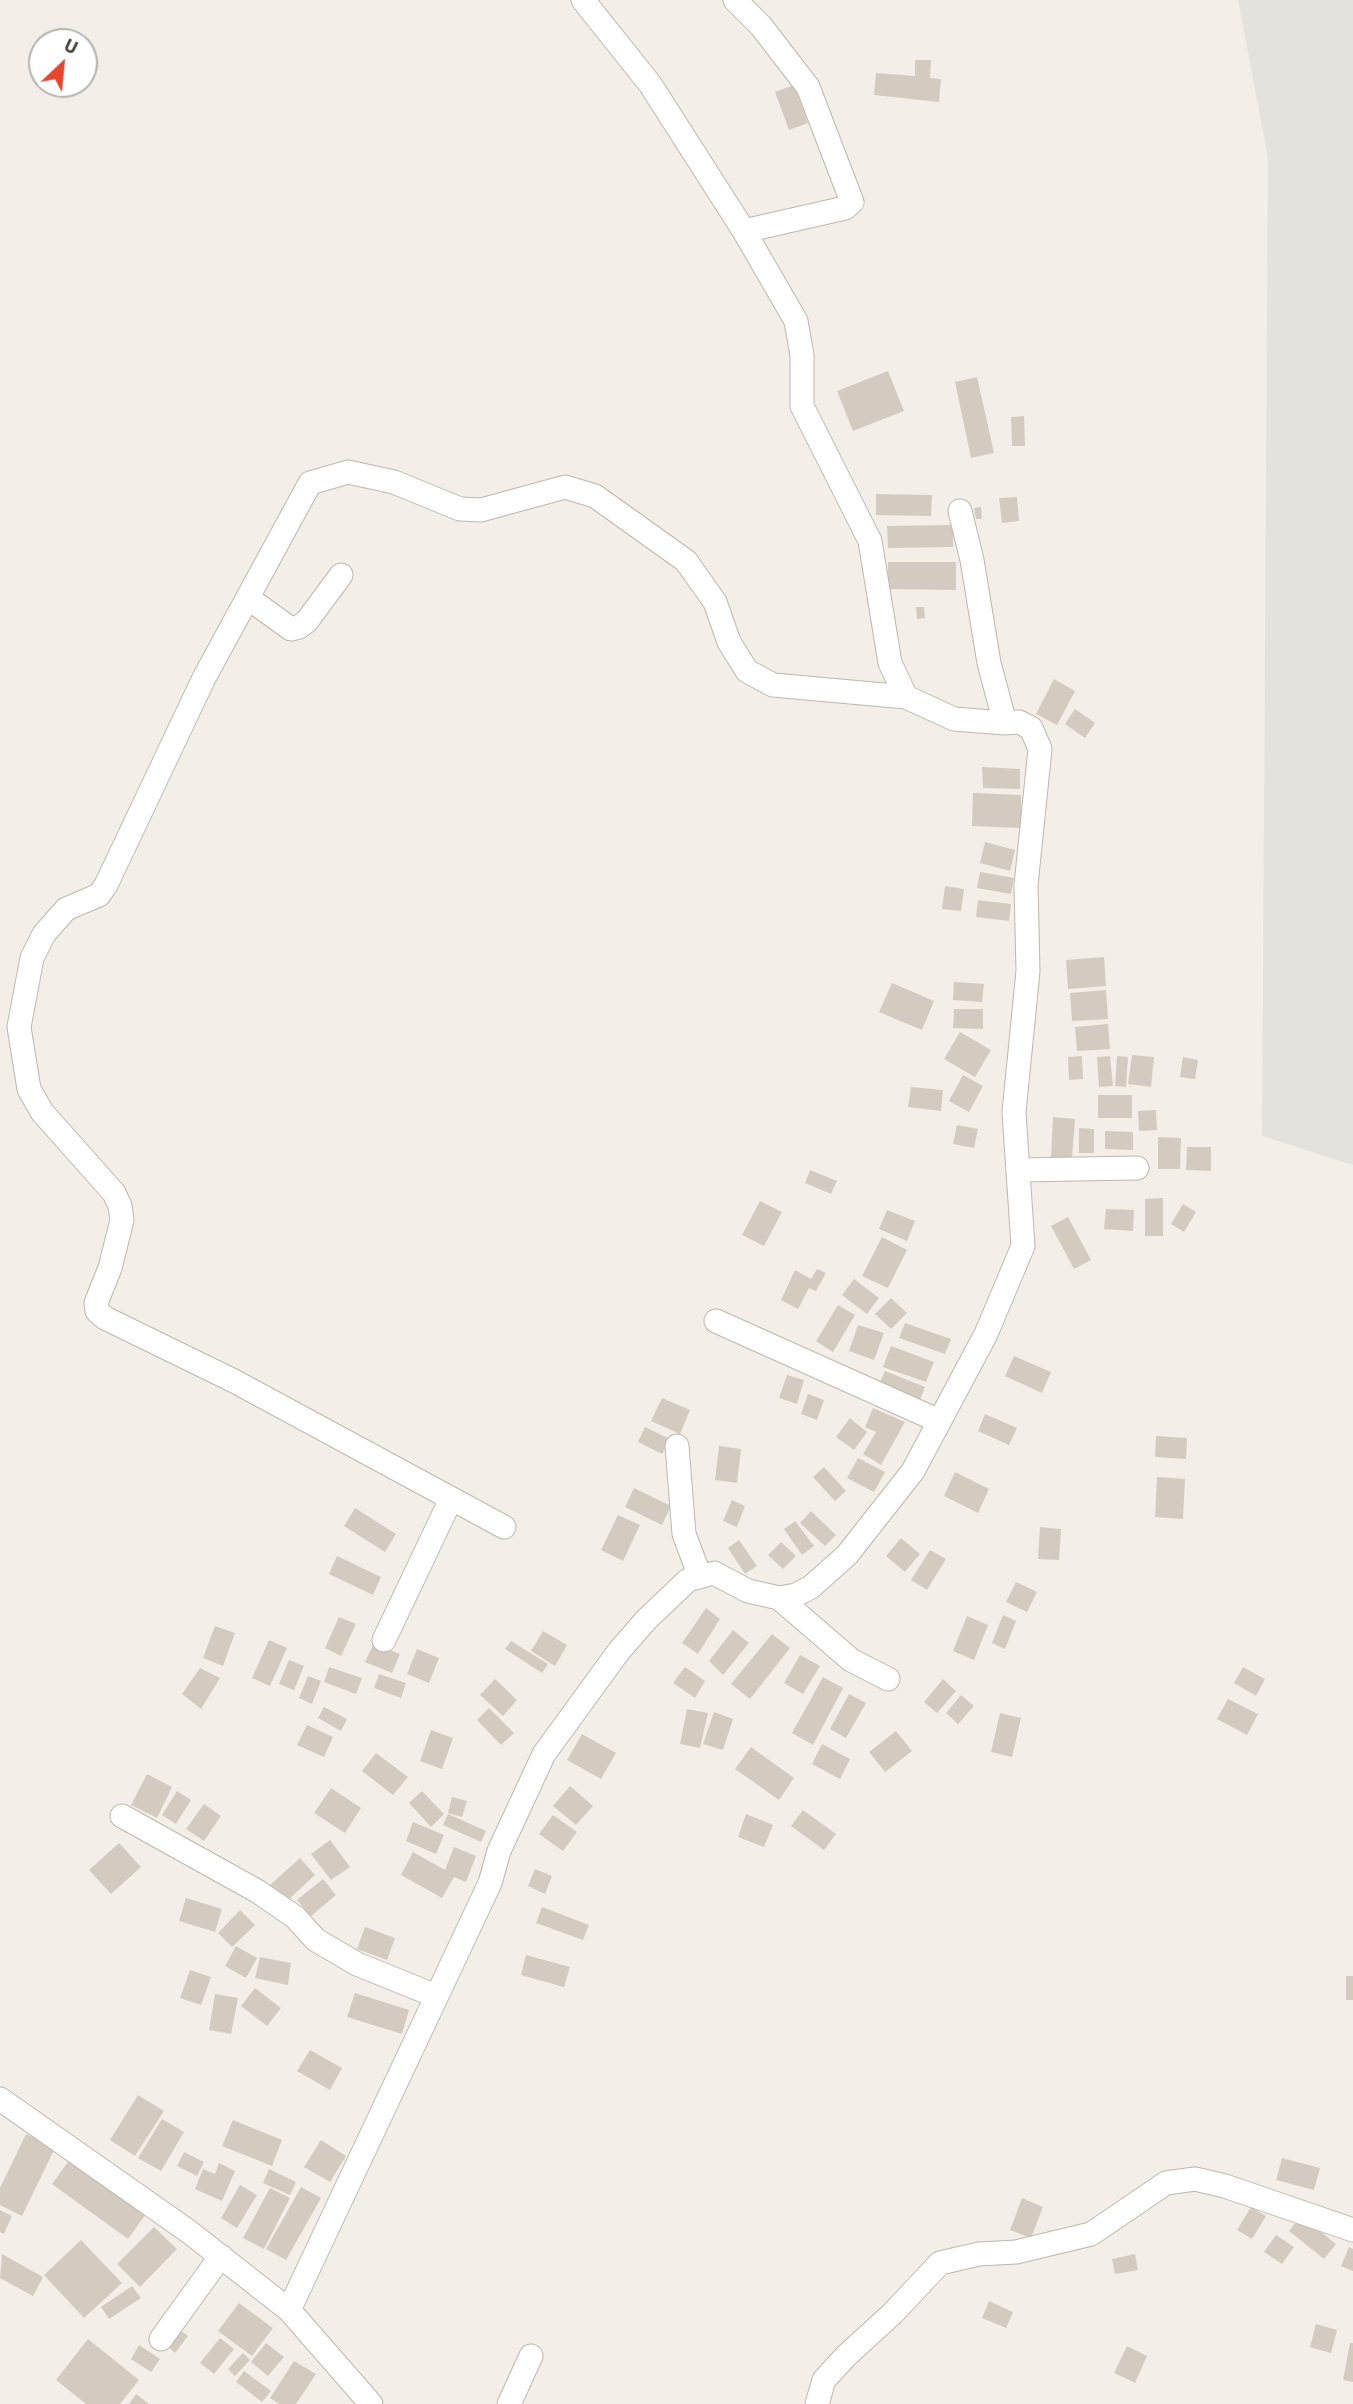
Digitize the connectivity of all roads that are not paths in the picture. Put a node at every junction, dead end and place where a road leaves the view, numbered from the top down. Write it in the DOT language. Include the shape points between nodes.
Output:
graph roads {
  1 [pos="583,0"];
  2 [pos="735,0"];
  3 [pos="744,231"];
  4 [pos="960,511"];
  5 [pos="341,575"];
  6 [pos="248,598"];
  7 [pos="906,697"];
  8 [pos="1005,723"];
  9 [pos="1137,1168"];
  10 [pos="1019,1170"];
  11 [pos="716,1321"];
  12 [pos="939,1421"];
  13 [pos="677,1446"];
  14 [pos="451,1499"];
  15 [pos="504,1527"];
  16 [pos="699,1574"];
  17 [pos="779,1598"];
  18 [pos="384,1640"];
  19 [pos="888,1679"];
  20 [pos="121,1816"];
  21 [pos="436,1996"];
  22 [pos="0,2099"];
  23 [pos="1353,2230"];
  24 [pos="220,2256"];
  25 [pos="289,2310"];
  26 [pos="161,2339"];
  27 [pos="531,2356"];
  28 [pos="371,2404"];
  29 [pos="509,2404"];
  30 [pos="817,2404"];
  1 -- 3 [label="street" via="650,85"];
  2 -- 3 [label="street" via="808,87 852,202 845,208"];
  3 -- 7 [label="street" via="796,321 803,405 870,541 890,663"];
  4 -- 8 [label="street"];
  5 -- 6 [label="street" via="307,621 291,629"];
  6 -- 7 [label="street" via="310,483 348,471 394,482 460,509 481,510 565,487 595,496 686,561 715,602 729,642 747,671 774,685"];
  6 -- 14 [label="street" via="204,678 107,886 99,895 66,909 44,934 27,970 19,1027 22,1060 42,1112 114,1193 120,1206 122,1220 97,1311"];
  7 -- 8 [label="street" via="954,719"];
  8 -- 10 [label="street" via="1020,722 1031,728 1040,749 1026,885 1028,971 1014,1112"];
  9 -- 10 [label="street"];
  10 -- 12 [label="street" via="1023,1246 986,1334"];
  11 -- 12 [label="street"];
  12 -- 17 [label="street" via="913,1471 847,1555 811,1587"];
  13 -- 16 [label="street" via="684,1534"];
  14 -- 15 [label="street"];
  14 -- 18 [label="street"];
  16 -- 17 [label="street" via="714,1573 748,1591"];
  16 -- 21 [label="street" via="646,1620 544,1754"];
  17 -- 19 [label="street" via="851,1660"];
  20 -- 21 [label="street" via="257,1891 295,1917 316,1940 357,1964"];
  21 -- 25 [label="street"];
  22 -- 24 [label="street"];
  23 -- 30 [label="street" via="1225,2186 1195,2179 1166,2183 1091,2234 1016,2252 940,2263 824,2381"];
  24 -- 25 [label="street"];
  24 -- 26 [label="street"];
  25 -- 28 [label="street"];
  27 -- 29 [label="street"];
}
